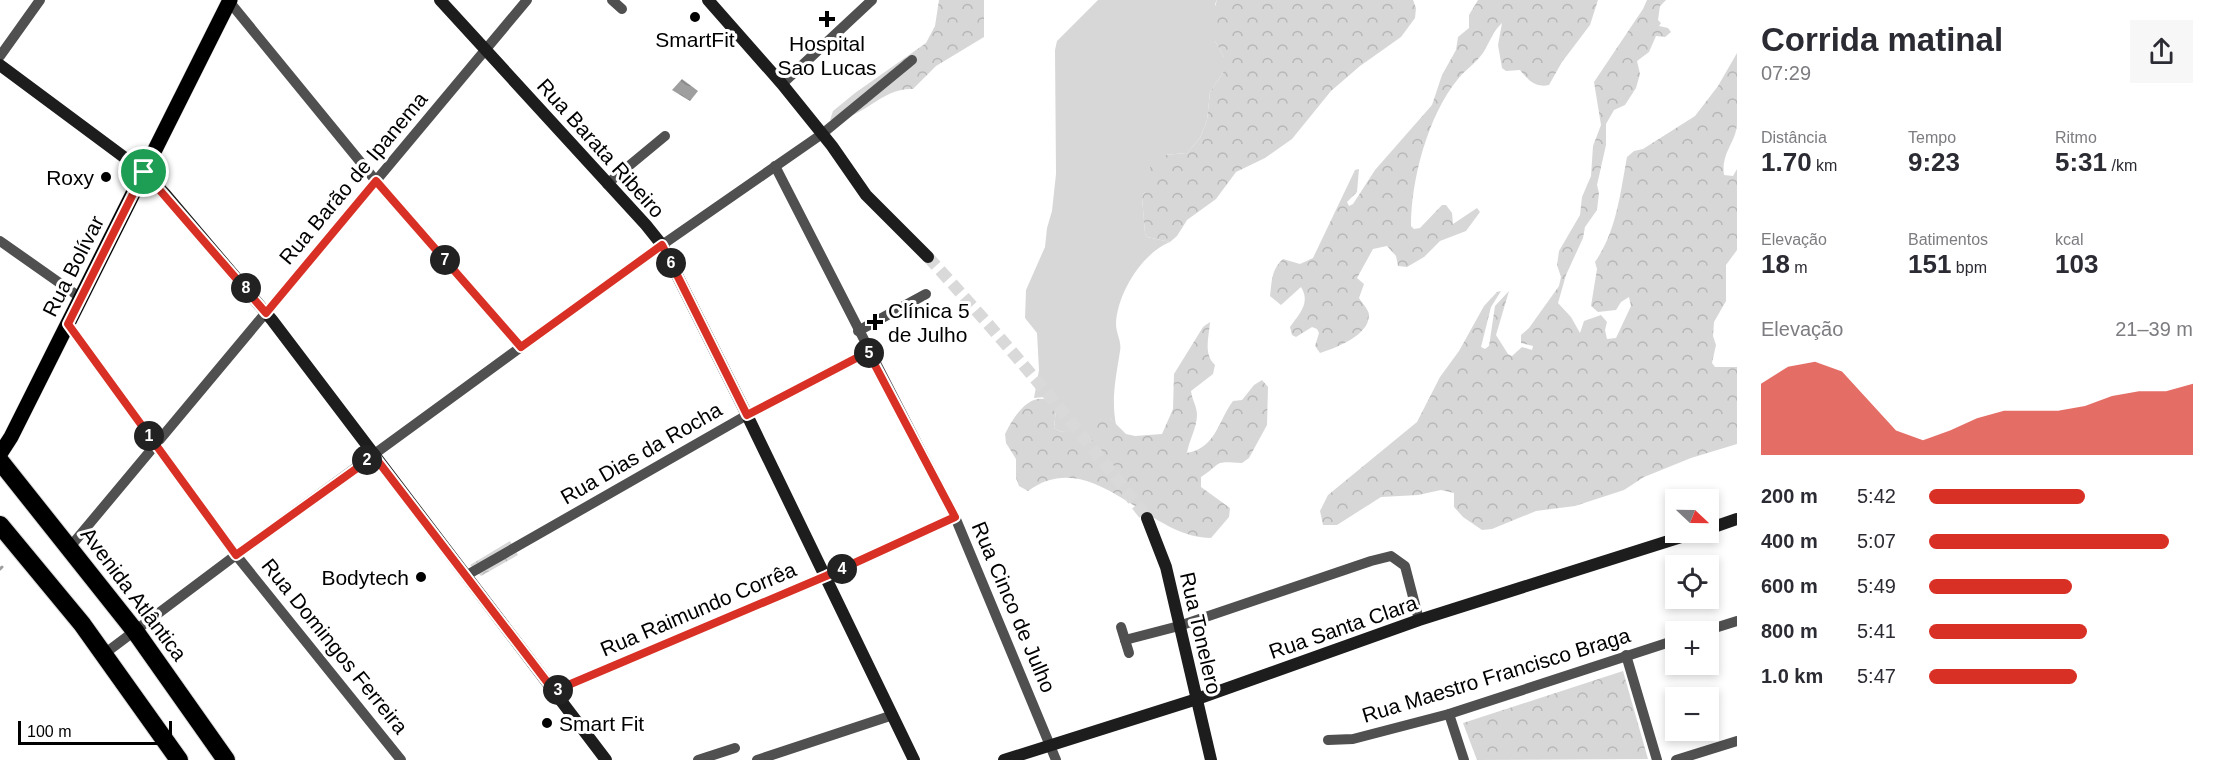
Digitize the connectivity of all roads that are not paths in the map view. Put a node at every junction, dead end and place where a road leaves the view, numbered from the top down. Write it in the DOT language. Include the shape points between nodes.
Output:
graph roads {
  1 [pos="40,0"];
  2 [pos="229,0"];
  3 [pos="440,0"];
  4 [pos="527,0"];
  5 [pos="612,0"];
  6 [pos="708,0"];
  7 [pos="872,0"];
  8 [pos="622,9"];
  9 [pos="486,51"];
  10 [pos="0,56"];
  11 [pos="912,60"];
  12 [pos="0,65"];
  13 [pos="782,84"];
  14 [pos="822,134"];
  15 [pos="665,136"];
  16 [pos="775,166"];
  17 [pos="144,172"];
  18 [pos="376,181"];
  19 [pos="607,184"];
  20 [pos="0,241"];
  21 [pos="662,245"];
  22 [pos="928,257"];
  23 [pos="926,294"];
  24 [pos="81,298"];
  25 [pos="266,313"];
  26 [pos="68,324"];
  27 [pos="858,331"];
  28 [pos="521,347"];
  29 [pos="868,352"];
  30 [pos="747,415"];
  31 [pos="156,446"];
  32 [pos="0,454"];
  33 [pos="374,456"];
  34 [pos="0,460"];
  35 [pos="955,517"];
  36 [pos="1147,518"];
  37 [pos="1737,519"];
  38 [pos="0,525"];
  39 [pos="1719,525"];
  40 [pos="1665,542"];
  41 [pos="70,548"];
  42 [pos="236,555"];
  43 [pos="467,575"];
  44 [pos="826,576"];
  45 [pos="1419,620"];
  46 [pos="1737,621"];
  47 [pos="1179,626"];
  48 [pos="1120,627"];
  49 [pos="1719,627"];
  50 [pos="135,631"];
  51 [pos="1125,640"];
  52 [pos="1665,643"];
  53 [pos="1129,653"];
  54 [pos="104,654"];
  55 [pos="1626,655"];
  56 [pos="554,691"];
  57 [pos="1197,699"];
  58 [pos="1449,714"];
  59 [pos="893,715"];
  60 [pos="1328,740"];
  61 [pos="1737,741"];
  62 [pos="1051,745"];
  63 [pos="735,748"];
  64 [pos="179,760"];
  65 [pos="226,760"];
  66 [pos="401,760"];
  67 [pos="606,760"];
  68 [pos="698,760"];
  69 [pos="757,760"];
  70 [pos="914,760"];
  71 [pos="1004,760"];
  72 [pos="1056,760"];
  73 [pos="1211,760"];
  74 [pos="1464,760"];
  75 [pos="1657,760"];
  76 [pos="1677,760"];
  1 -- 10 [label="street"];
  2 -- 17 [label="main road, Rua Bolívar"];
  2 -- 18 [label="street"];
  3 -- 9 [label="main road, Rua Barata Ribeiro"];
  4 -- 9 [label="street, Rua Barão de Ipanema"];
  5 -- 8 [label="street"];
  6 -- 13 [label="main road"];
  7 -- 13 [label="street"];
  9 -- 18 [label="street, Rua Barão de Ipanema"];
  9 -- 19 [label="main road, Rua Barata Ribeiro"];
  11 -- 14 [label="street"];
  12 -- 17 [label="main road"];
  13 -- 14 [label="main road"];
  14 -- 16 [label="street"];
  14 -- 22 [label="main road" via="866,195"];
  15 -- 19 [label="street"];
  16 -- 21 [label="street"];
  16 -- 27 [label="street, Rua Cinco de Julho"];
  17 -- 24 [label="main road, Rua Bolívar"];
  17 -- 25 [label="main road"];
  18 -- 25 [label="street, Rua Barão de Ipanema"];
  18 -- 28 [label="street"];
  19 -- 21 [label="main road, Rua Barata Ribeiro"];
  20 -- 24 [label="street"];
  21 -- 28 [label="street"];
  21 -- 30 [label="main road, Rua Barata Ribeiro"];
  23 -- 27 [label="street"];
  24 -- 26 [label="main road, Rua Bolívar"];
  25 -- 31 [label="street, Rua Barão de Ipanema"];
  25 -- 33 [label="main road"];
  26 -- 31 [label="street, Rua Domingos Ferreira"];
  26 -- 32 [label="main road, Rua Bolívar"];
  27 -- 29 [label="street, Rua Cinco de Julho"];
  28 -- 33 [label="street"];
  29 -- 30 [label="street, Rua Dias da Rocha"];
  29 -- 35 [label="street, Rua Cinco de Julho"];
  30 -- 43 [label="street, Rua Dias da Rocha"];
  30 -- 44 [label="main road, Rua Barata Ribeiro"];
  31 -- 41 [label="street, Rua Barão de Ipanema"];
  31 -- 42 [label="street, Rua Domingos Ferreira"];
  33 -- 42 [label="street"];
  33 -- 43 [label="main road"];
  34 -- 41 [label="highway, Avenida Atlântica"];
  35 -- 44 [label="street, Rua Raimundo Corrêa"];
  35 -- 62 [label="street, Rua Cinco de Julho"];
  36 -- 47 [label="main road, Rua Tonelero" via="1166,567"];
  37 -- 39 [label="main road"];
  38 -- 54 [label="highway"];
  40 -- 45 [label="main road, Rua Santa Clara"];
  41 -- 50 [label="highway, Avenida Atlântica"];
  42 -- 50 [label="street"];
  42 -- 66 [label="street, Rua Domingos Ferreira"];
  43 -- 56 [label="main road"];
  44 -- 56 [label="street, Rua Raimundo Corrêa"];
  44 -- 59 [label="main road, Rua Barata Ribeiro"];
  45 -- 47 [label="street" via="1405,566 1391,556"];
  45 -- 57 [label="main road, Rua Santa Clara"];
  46 -- 49 [label="street"];
  47 -- 51 [label="street"];
  47 -- 57 [label="main road, Rua Tonelero"];
  48 -- 51 [label="street"];
  50 -- 54 [label="street"];
  50 -- 65 [label="highway, Avenida Atlântica"];
  51 -- 53 [label="street"];
  52 -- 55 [label="street, Rua Maestro Francisco Braga"];
  54 -- 64 [label="highway"];
  55 -- 58 [label="street, Rua Maestro Francisco Braga"];
  55 -- 75 [label="street"];
  56 -- 67 [label="main road"];
  57 -- 62 [label="main road, Rua Santa Clara"];
  57 -- 73 [label="main road, Rua Tonelero"];
  58 -- 60 [label="street, Rua Maestro Francisco Braga" via="1353,739"];
  58 -- 74 [label="street"];
  59 -- 69 [label="street"];
  59 -- 70 [label="main road, Rua Barata Ribeiro"];
  61 -- 76 [label="street"];
  62 -- 71 [label="main road, Rua Santa Clara"];
  62 -- 72 [label="street, Rua Cinco de Julho"];
  63 -- 68 [label="street"];
}
